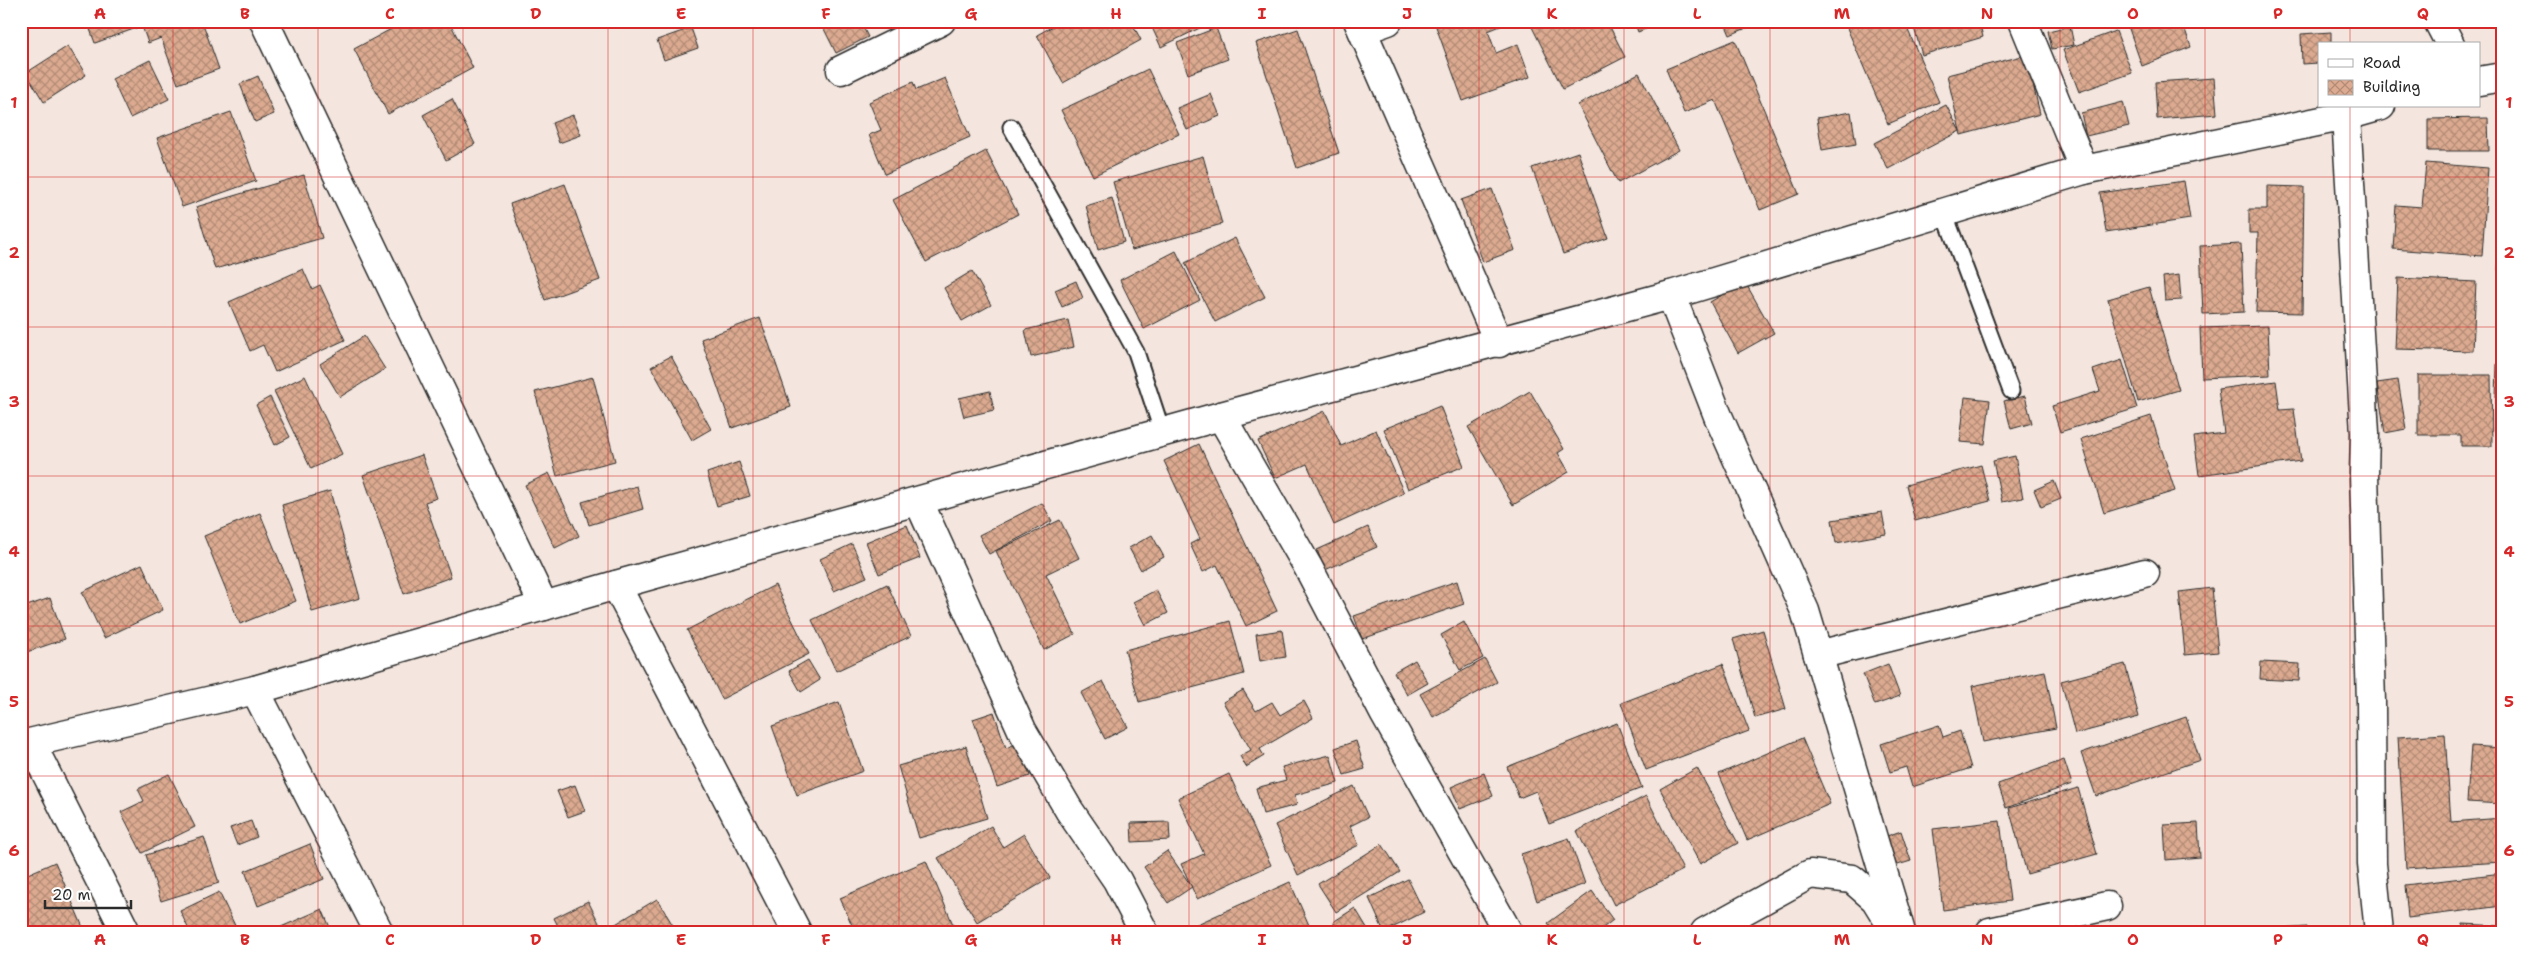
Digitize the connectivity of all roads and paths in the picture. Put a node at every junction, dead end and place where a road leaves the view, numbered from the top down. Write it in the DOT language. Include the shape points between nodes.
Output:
graph roads {
  1 [pos="264,21"];
  2 [pos="941,21"];
  3 [pos="2023,21"];
  4 [pos="2438,21"];
  5 [pos="1369,24"];
  6 [pos="2449,42"];
  7 [pos="841,70"];
  8 [pos="2502,77"];
  9 [pos="2480,81"];
  10 [pos="2374,108"];
  11 [pos="2346,116"];
  12 [pos="1011,127"];
  13 [pos="2084,170"];
  14 [pos="1944,212"];
  15 [pos="1671,295"];
  16 [pos="1499,343"];
  17 [pos="2012,391"];
  18 [pos="1221,416"];
  19 [pos="1163,434"];
  20 [pos="919,502"];
  21 [pos="2145,573"];
  22 [pos="616,585"];
  23 [pos="544,606"];
  24 [pos="1818,656"];
  25 [pos="256,690"];
  26 [pos="26,744"];
  27 [pos="2107,906"];
  28 [pos="126,932"];
  29 [pos="379,932"];
  30 [pos="797,932"];
  31 [pos="1144,932"];
  32 [pos="1508,932"];
  33 [pos="1705,932"];
  34 [pos="1895,932"];
  35 [pos="1901,932"];
  36 [pos="1990,932"];
  37 [pos="2379,932"];
  1 -- 23 [label="street"];
  2 -- 7 [label="street"];
  3 -- 13 [label="street"];
  4 -- 6 [label="street"];
  5 -- 16 [label="street"];
  8 -- 9 [label="street"];
  10 -- 11 [label="street"];
  11 -- 13 [label="street"];
  11 -- 37 [label="street" via="2365,433 2372,864"];
  12 -- 19 [label="lane" via="1136,352"];
  13 -- 14 [label="street"];
  14 -- 15 [label="street"];
  14 -- 17 [label="lane"];
  15 -- 16 [label="street"];
  15 -- 24 [label="street" via="1718,416 1805,611"];
  16 -- 18 [label="street"];
  18 -- 19 [label="street"];
  18 -- 32 [label="street"];
  19 -- 20 [label="street"];
  20 -- 22 [label="street"];
  20 -- 31 [label="street" via="1022,730 1069,810 1117,880"];
  21 -- 24 [label="street"];
  22 -- 23 [label="street"];
  22 -- 30 [label="street"];
  23 -- 25 [label="street"];
  24 -- 35 [label="street"];
  25 -- 26 [label="street"];
  25 -- 29 [label="street"];
  26 -- 28 [label="street"];
  27 -- 36 [label="street"];
  33 -- 34 [label="street" via="1810,874 1852,879 1874,899"];
}
